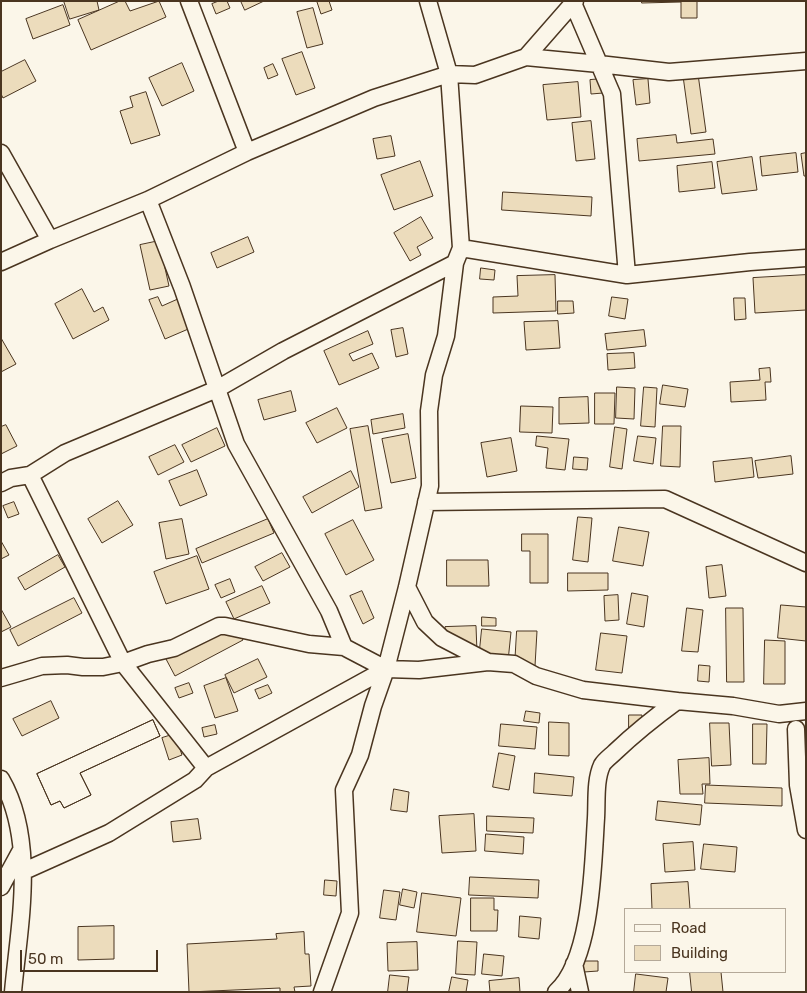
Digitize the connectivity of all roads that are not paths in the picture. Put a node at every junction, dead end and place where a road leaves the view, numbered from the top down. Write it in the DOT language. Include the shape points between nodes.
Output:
graph roads {
  1 [pos="189,1"];
  2 [pos="428,1"];
  3 [pos="574,2"];
  4 [pos="526,57"];
  5 [pos="806,61"];
  6 [pos="599,64"];
  7 [pos="450,74"];
  8 [pos="247,152"];
  9 [pos="1,153"];
  10 [pos="148,200"];
  11 [pos="50,240"];
  12 [pos="458,255"];
  13 [pos="806,258"];
  14 [pos="1,262"];
  15 [pos="627,275"];
  16 [pos="217,389"];
  17 [pos="30,475"];
  18 [pos="1,483"];
  19 [pos="426,502"];
  20 [pos="806,563"];
  21 [pos="407,587"];
  22 [pos="344,647"];
  23 [pos="488,662"];
  24 [pos="124,663"];
  25 [pos="386,669"];
  26 [pos="3,679"];
  27 [pos="677,701"];
  28 [pos="806,710"];
  29 [pos="779,714"];
  30 [pos="801,732"];
  31 [pos="206,768"];
  32 [pos="1,779"];
  33 [pos="806,830"];
  34 [pos="22,850"];
  35 [pos="22,872"];
  36 [pos="1,887"];
  37 [pos="574,964"];
  38 [pos="12,992"];
  39 [pos="322,992"];
  40 [pos="556,992"];
  41 [pos="580,992"];
  1 -- 8 [label="street"];
  2 -- 7 [label="street"];
  3 -- 4 [label="street"];
  3 -- 6 [label="street"];
  4 -- 6 [label="street"];
  4 -- 7 [label="street" via="474,75"];
  5 -- 6 [label="street" via="669,72"];
  6 -- 15 [label="street" via="612,94"];
  7 -- 8 [label="street" via="374,98"];
  7 -- 12 [label="street"];
  8 -- 10 [label="street"];
  9 -- 11 [label="street"];
  10 -- 11 [label="street"];
  10 -- 16 [label="street"];
  11 -- 14 [label="street"];
  12 -- 15 [label="street"];
  12 -- 16 [label="street"];
  12 -- 19 [label="street" via="446,336 434,375 429,412 430,486"];
  13 -- 15 [label="street"];
  16 -- 17 [label="street" via="65,453"];
  16 -- 22 [label="street" via="236,444 329,611"];
  17 -- 18 [label="street"];
  17 -- 24 [label="street"];
  19 -- 20 [label="street" via="665,499"];
  19 -- 21 [label="street"];
  21 -- 23 [label="street" via="425,622 442,638"];
  21 -- 25 [label="street"];
  22 -- 24 [label="street" via="309,644 219,626 174,648"];
  22 -- 25 [label="street"];
  23 -- 25 [label="street" via="419,670"];
  23 -- 27 [label="street" via="514,664 536,676 583,690"];
  24 -- 26 [label="street" via="102,667 42,666"];
  24 -- 31 [label="street"];
  25 -- 31 [label="street"];
  25 -- 39 [label="street" via="360,755 344,790 350,913"];
  27 -- 29 [label="street"];
  27 -- 37 [label="street" via="635,732 602,764 592,881 584,932"];
  28 -- 29 [label="street"];
  29 -- 30 [label="street"];
  30 -- 33 [label="street" via="798,785"];
  31 -- 35 [label="street" via="194,780 109,833"];
  32 -- 34 [label="street" via="10,794 22,838"];
  34 -- 35 [label="street"];
  34 -- 36 [label="street"];
  35 -- 38 [label="street"];
  37 -- 40 [label="street"];
  37 -- 41 [label="street"];
}
